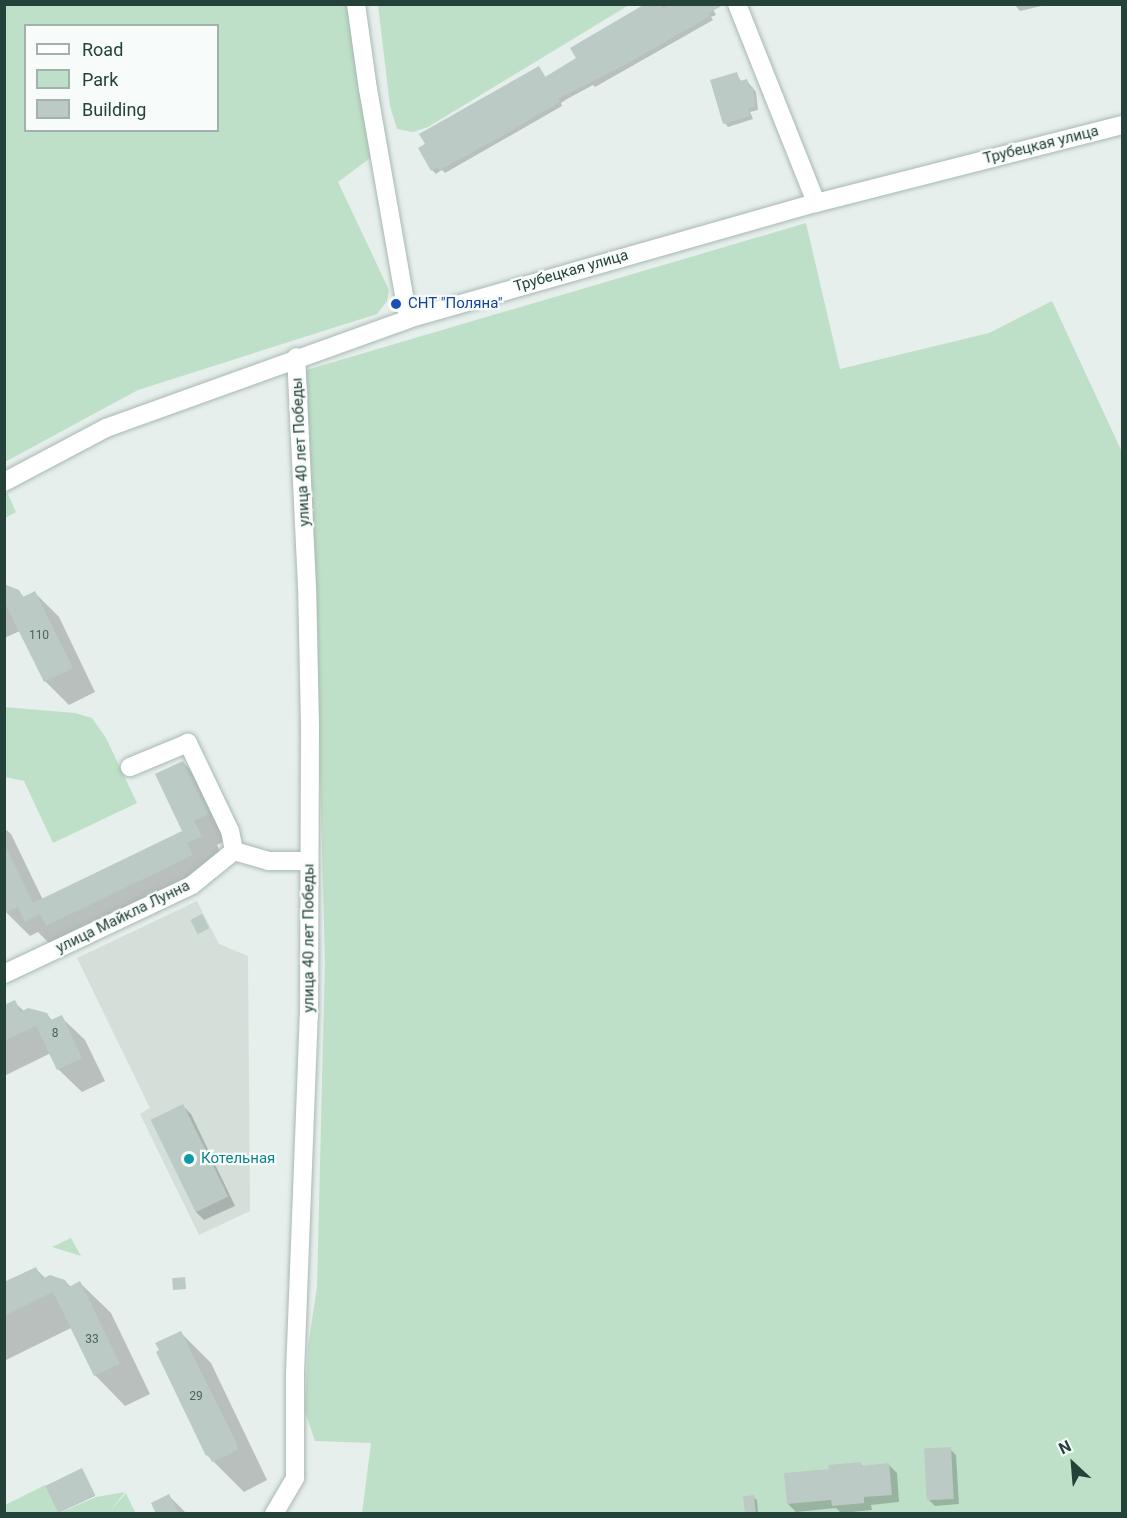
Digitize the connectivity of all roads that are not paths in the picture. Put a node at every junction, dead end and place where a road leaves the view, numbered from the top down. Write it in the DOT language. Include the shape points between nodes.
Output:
graph roads {
  1 [pos="356,4"];
  2 [pos="737,4"];
  3 [pos="1122,125"];
  4 [pos="816,203"];
  5 [pos="408,319"];
  6 [pos="296,357"];
  7 [pos="4,482"];
  8 [pos="130,767"];
  9 [pos="234,851"];
  10 [pos="309,861"];
  11 [pos="4,974"];
  12 [pos="274,1514"];
  1 -- 5 [label="street"];
  2 -- 4 [label="street"];
  3 -- 4 [label="street, Трубецкая улица"];
  4 -- 5 [label="street, Трубецкая улица"];
  5 -- 6 [label="street, Трубецкая улица"];
  6 -- 7 [label="street, Трубецкая улица" via="106,428"];
  6 -- 10 [label="street, улица 40 лет Победы" via="307,587"];
  8 -- 9 [label="street" via="188,743 230,831"];
  9 -- 10 [label="street" via="268,861"];
  9 -- 11 [label="street, улица Майкла Лунна" via="192,885"];
  10 -- 12 [label="street, улица 40 лет Победы" via="309,1016 295,1374 295,1478"];
}
